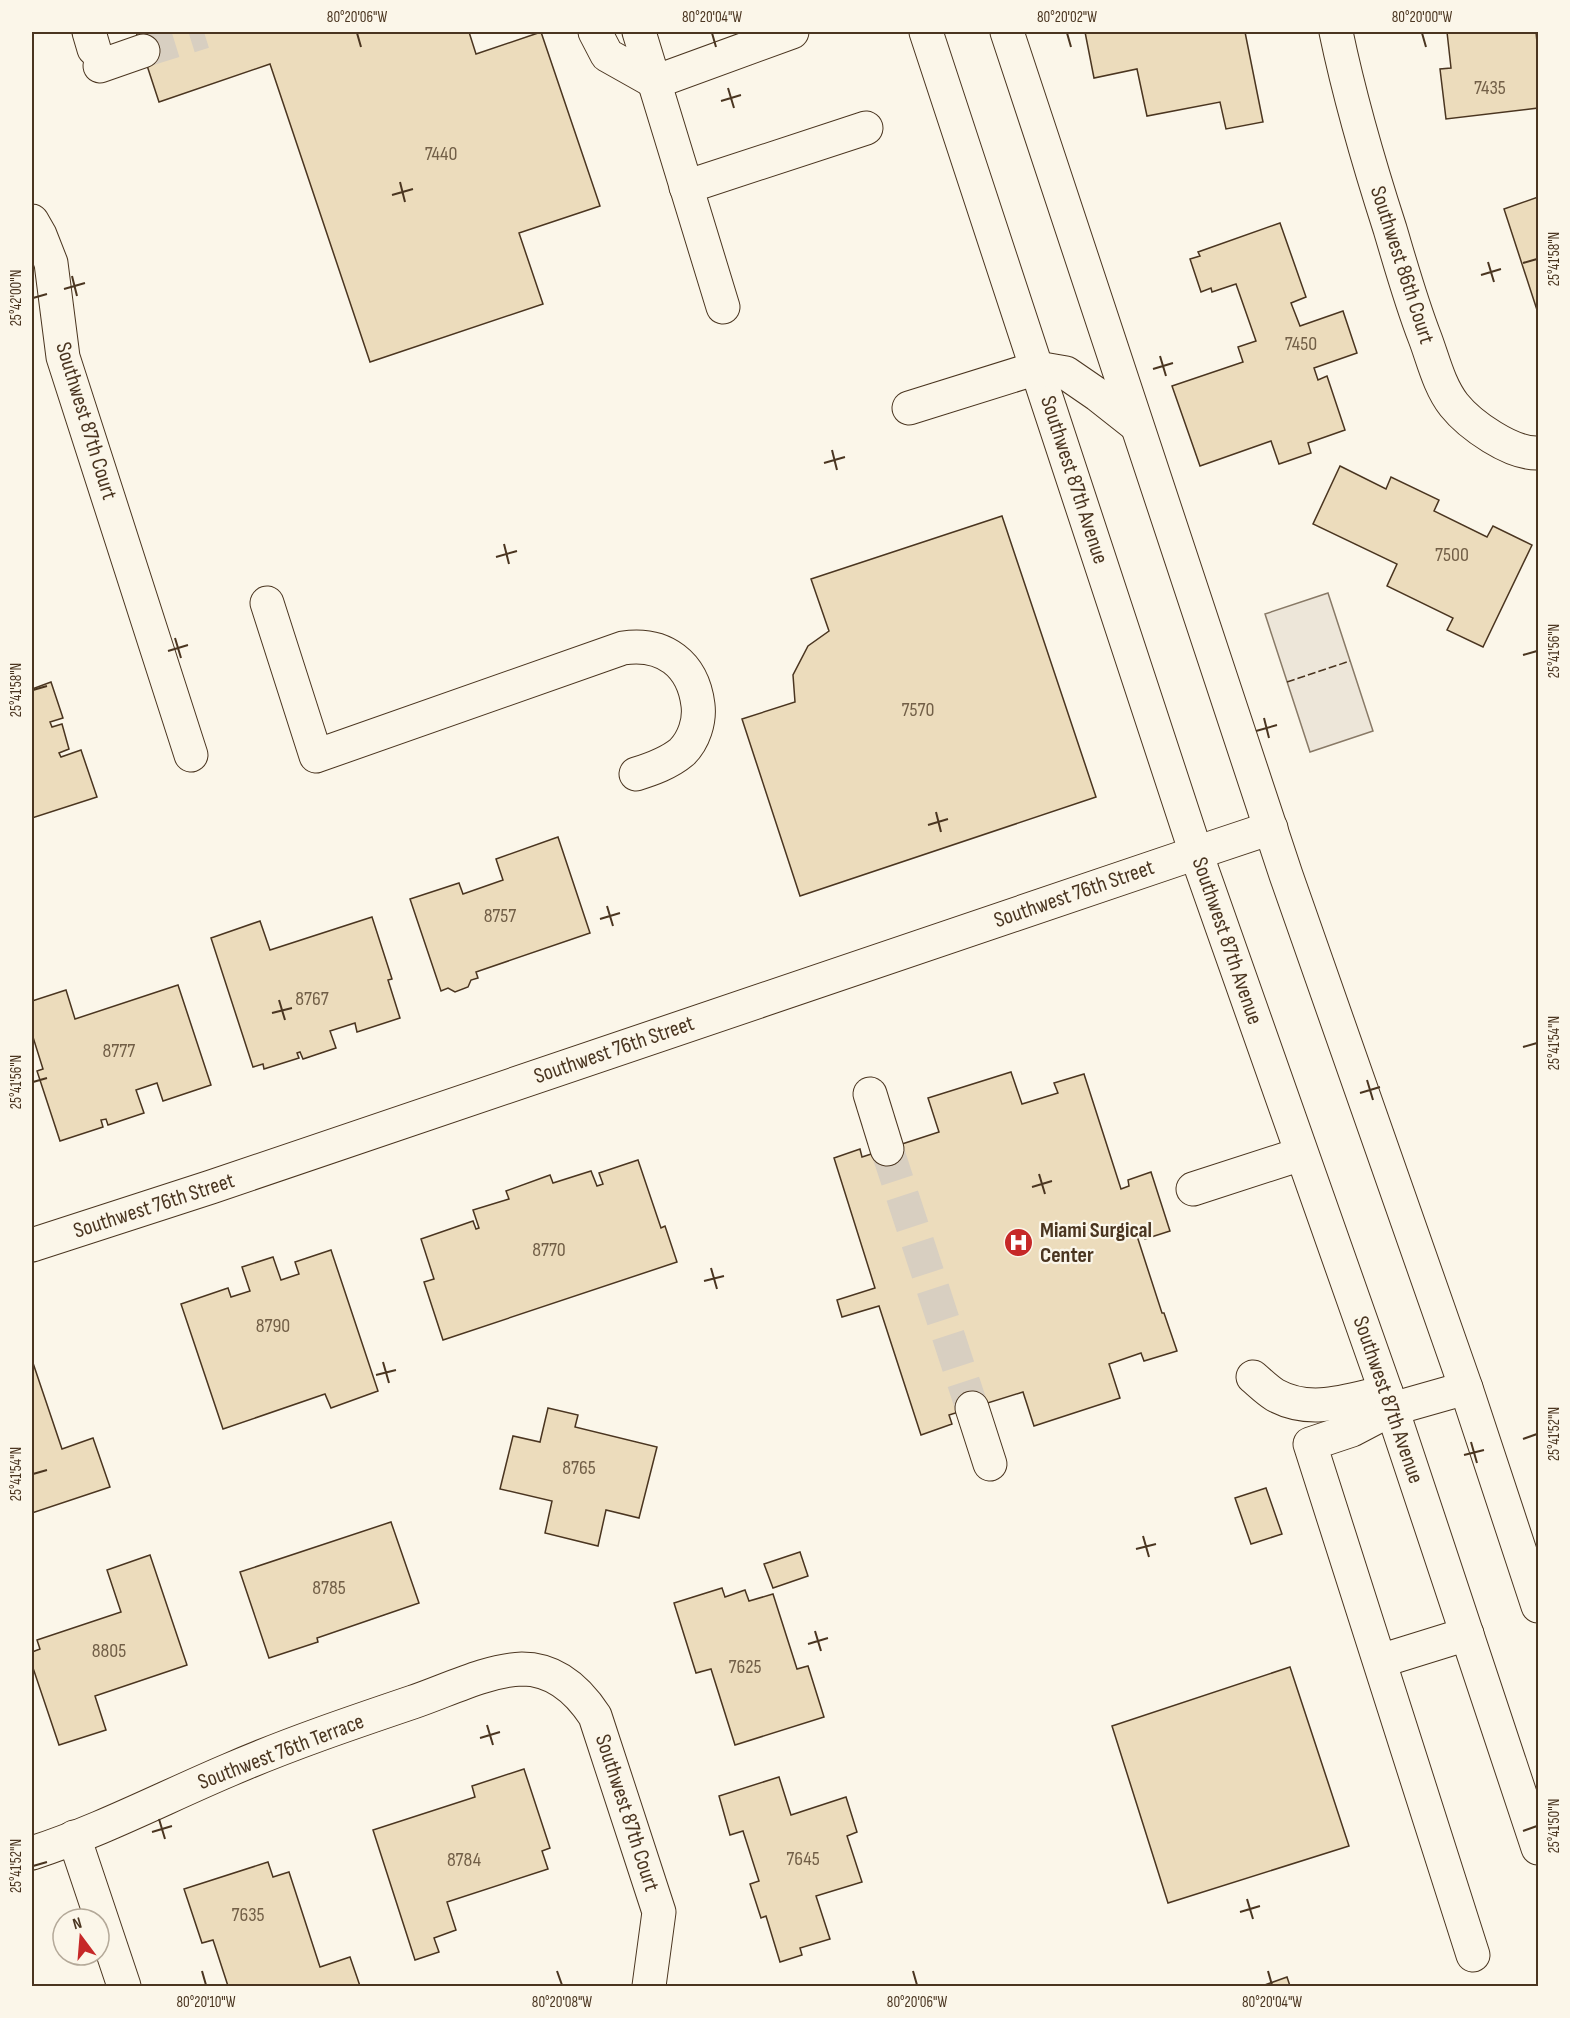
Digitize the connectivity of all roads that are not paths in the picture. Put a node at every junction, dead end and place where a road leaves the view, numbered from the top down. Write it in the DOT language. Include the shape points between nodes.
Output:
graph roads {
  1 [pos="595,32"];
  2 [pos="639,32"];
  3 [pos="792,32"];
  4 [pos="926,32"];
  5 [pos="1007,32"];
  6 [pos="1336,32"];
  7 [pos="94,49"];
  8 [pos="143,51"];
  9 [pos="655,82"];
  10 [pos="866,128"];
  11 [pos="686,187"];
  12 [pos="32,221"];
  13 [pos="723,307"];
  14 [pos="1037,368"];
  15 [pos="909,408"];
  16 [pos="1136,425"];
  17 [pos="1535,454"];
  18 [pos="267,603"];
  19 [pos="191,755"];
  20 [pos="636,774"];
  21 [pos="1271,828"];
  22 [pos="1196,853"];
  23 [pos="870,1094"];
  24 [pos="887,1149"];
  25 [pos="1301,1154"];
  26 [pos="1193,1189"];
  27 [pos="32,1245"];
  28 [pos="1253,1377"];
  29 [pos="1466,1388"];
  30 [pos="1389,1400"];
  31 [pos="972,1408"];
  32 [pos="990,1464"];
  33 [pos="1539,1606"];
  34 [pos="1467,1634"];
  35 [pos="1380,1661"];
  36 [pos="536,1670"];
  37 [pos="74,1837"];
  38 [pos="1539,1848"];
  39 [pos="32,1853"];
  40 [pos="1473,1955"];
  41 [pos="124,1986"];
  42 [pos="649,1986"];
  1 -- 9 [label="main road" via="608,55"];
  2 -- 9 [label="main road"];
  3 -- 9 [label="main road"];
  4 -- 14 [label="main road, Southwest 87th Avenue"];
  5 -- 16 [label="main road"];
  6 -- 17 [label="main road, Southwest 86th Court" via="1377,189 1443,385 1453,404 1469,420 1506,445"];
  7 -- 8 [label="main road"];
  9 -- 11 [label="main road"];
  10 -- 11 [label="main road"];
  11 -- 13 [label="main road"];
  12 -- 19 [label="main road, Southwest 87th Court" via="51,262 63,357"];
  14 -- 15 [label="main road"];
  14 -- 16 [label="main road" via="1066,373"];
  14 -- 22 [label="main road, Southwest 87th Avenue"];
  16 -- 21 [label="main road"];
  18 -- 20 [label="main road" via="316,756 597,657 634,646 656,649 681,664 692,678 699,712 681,753"];
  21 -- 22 [label="main road, Southwest 76th Street"];
  21 -- 29 [label="main road"];
  22 -- 25 [label="main road, Southwest 87th Avenue"];
  22 -- 27 [label="main road, Southwest 76th Street"];
  23 -- 24 [label="main road"];
  25 -- 26 [label="main road"];
  25 -- 30 [label="main road, Southwest 87th Avenue"];
  28 -- 30 [label="main road" via="1273,1394 1308,1406"];
  29 -- 30 [label="main road"];
  29 -- 33 [label="main road"];
  30 -- 34 [label="main road, Southwest 87th Avenue"];
  30 -- 35 [label="main road" via="1352,1430 1310,1444"];
  31 -- 32 [label="main road"];
  34 -- 35 [label="main road"];
  34 -- 38 [label="main road, Southwest 87th Avenue"];
  35 -- 40 [label="main road"];
  36 -- 37 [label="main road, Southwest 76th Terrace" via="512,1670 484,1677 322,1733"];
  36 -- 42 [label="main road, Southwest 87th Court" via="563,1681 595,1716 659,1912"];
  37 -- 39 [label="main road, Southwest 76th Terrace"];
  37 -- 41 [label="main road"];
}
